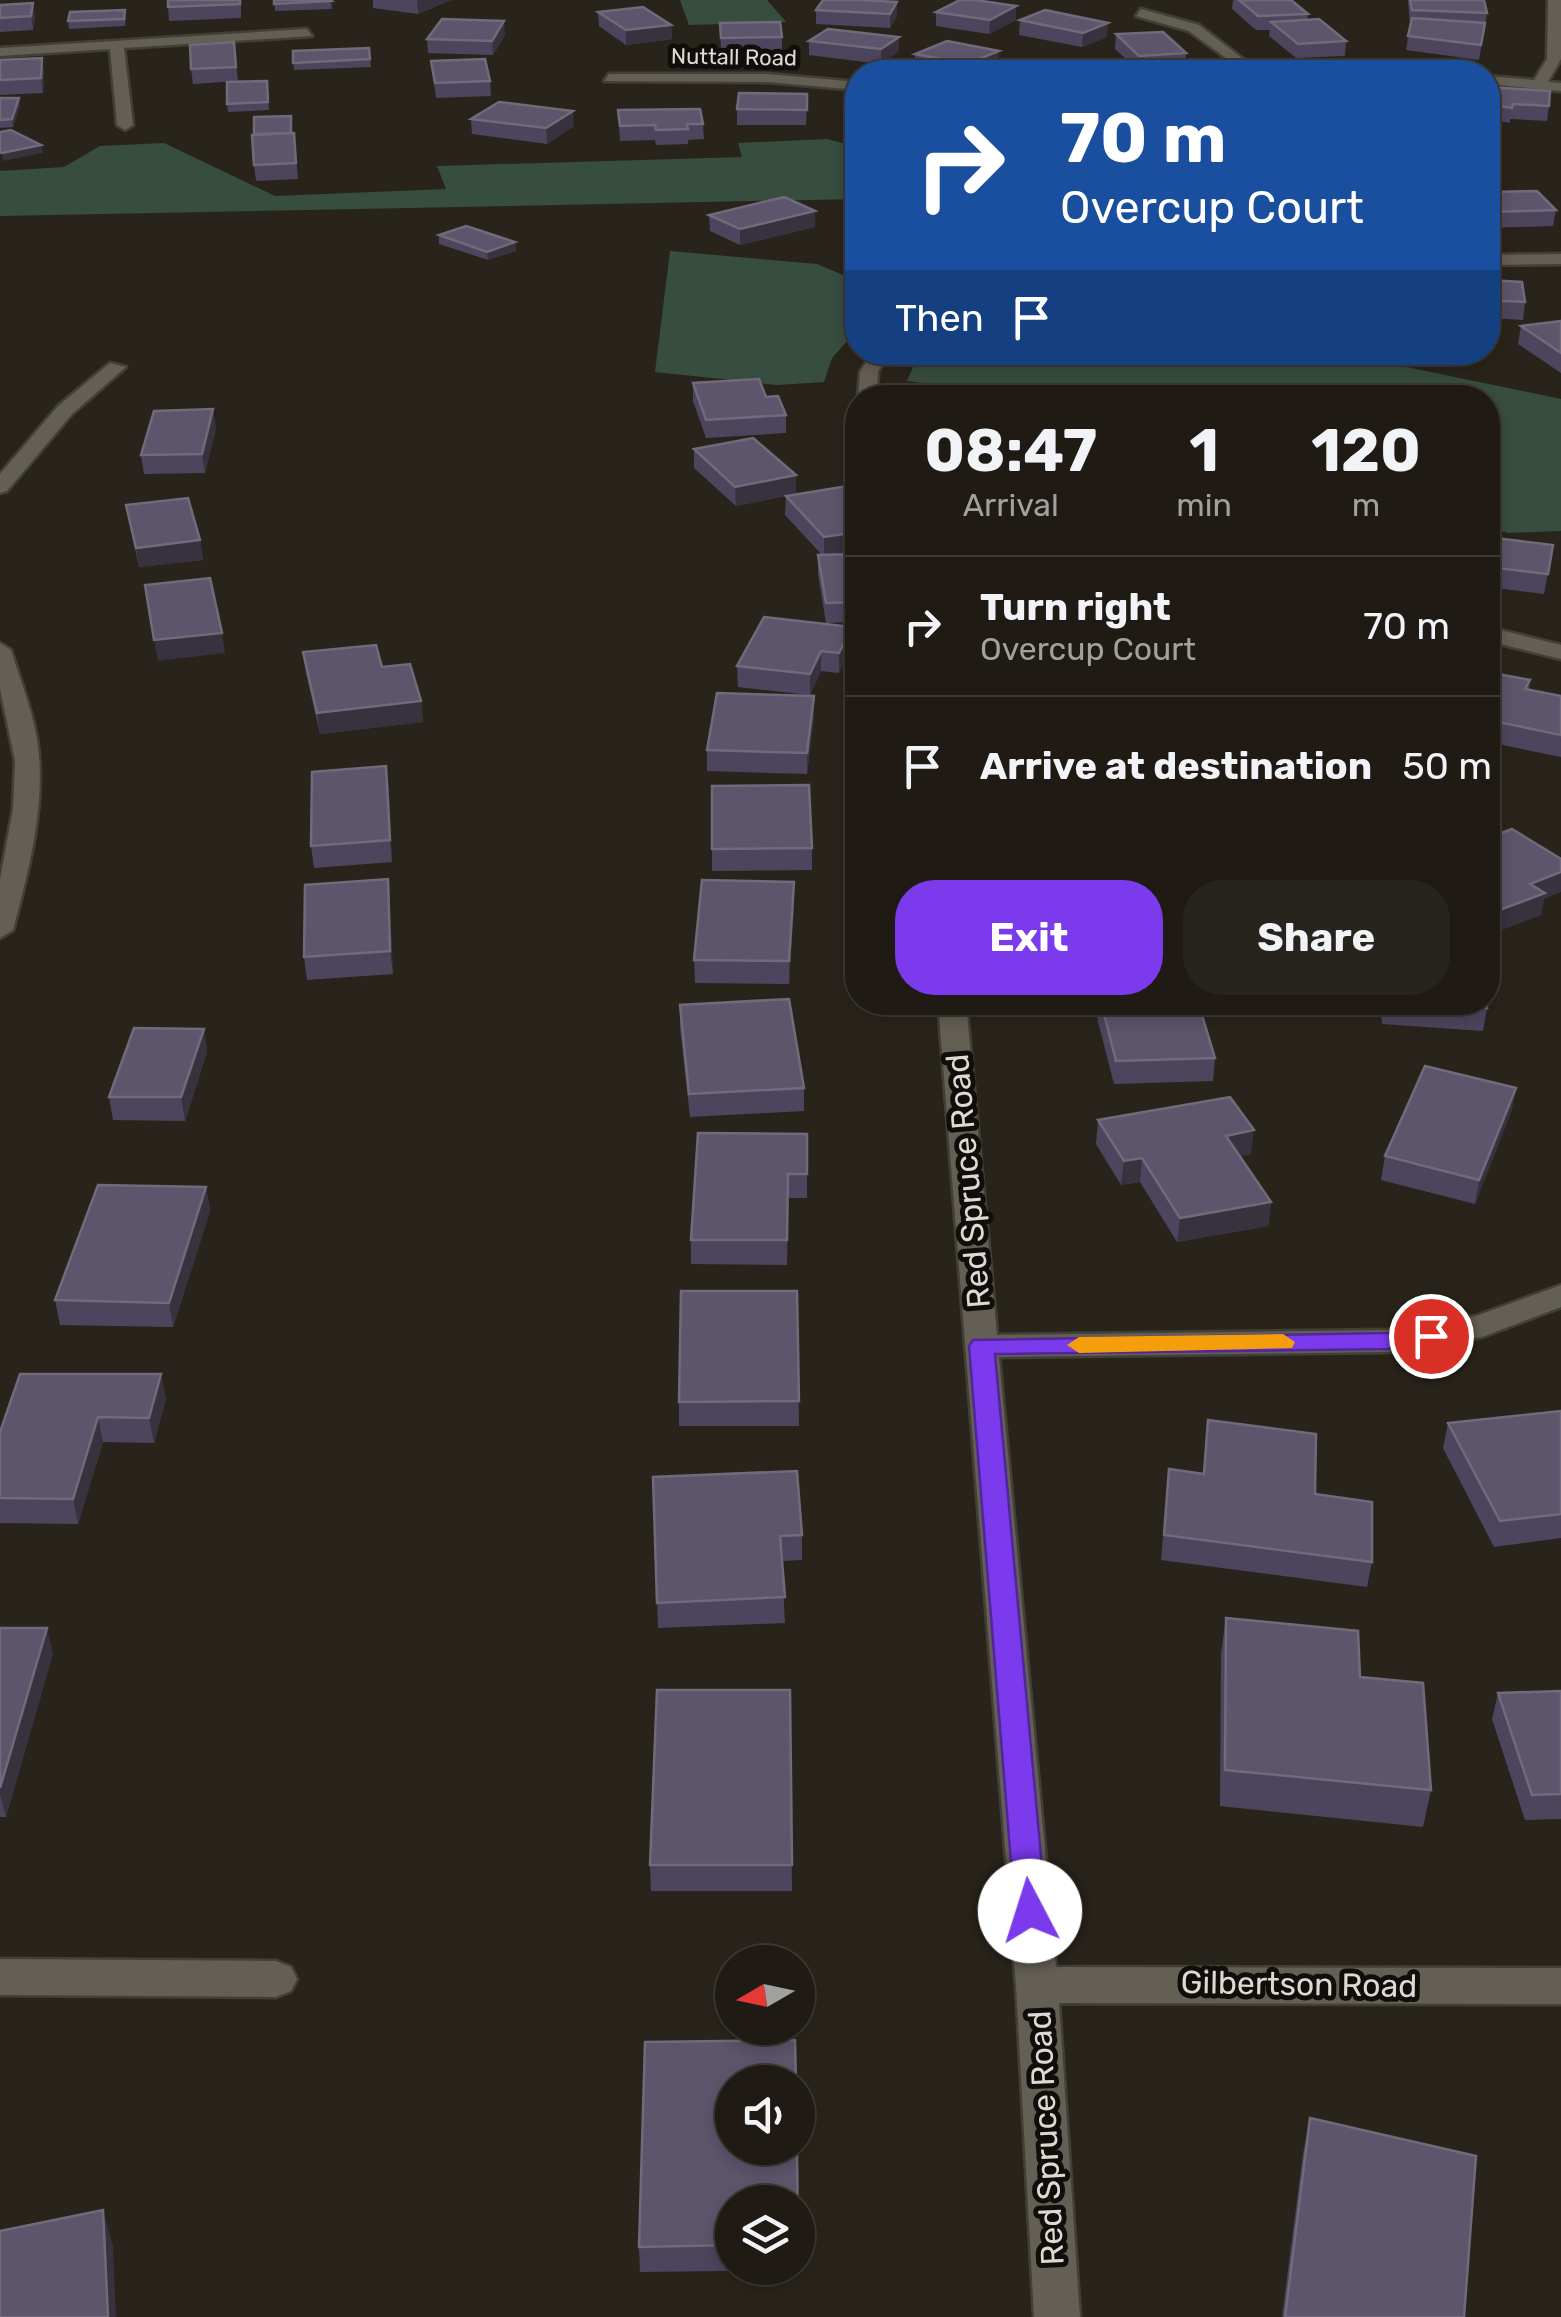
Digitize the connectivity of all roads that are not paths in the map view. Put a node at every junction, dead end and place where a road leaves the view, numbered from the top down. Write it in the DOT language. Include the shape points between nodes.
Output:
graph roads {
  1 [pos="1555,0"];
  2 [pos="1141,13"];
  3 [pos="306,34"];
  4 [pos="117,45"];
  5 [pos="0,52"];
  6 [pos="1238,60"];
  7 [pos="608,78"];
  8 [pos="1500,81"];
  9 [pos="1539,84"];
  10 [pos="845,85"];
  11 [pos="1561,87"];
  12 [pos="125,125"];
  13 [pos="1561,259"];
  14 [pos="1500,260"];
  15 [pos="116,367"];
  16 [pos="0,487"];
  17 [pos="1500,637"];
  18 [pos="0,650"];
  19 [pos="1561,652"];
  20 [pos="0,930"];
  21 [pos="953,1015"];
  22 [pos="1561,1295"];
  23 [pos="982,1346"];
  24 [pos="0,1978"];
  25 [pos="276,1979"];
  26 [pos="1037,1986"];
  27 [pos="1561,1986"];
  28 [pos="1057,2317"];
  1 -- 9 [label="street" via="1554,59"];
  2 -- 6 [label="street" via="1206,34"];
  3 -- 4 [label="street"];
  4 -- 5 [label="street"];
  4 -- 12 [label="street"];
  7 -- 10 [label="street, Nuttall Road"];
  8 -- 9 [label="street"];
  9 -- 11 [label="street"];
  13 -- 14 [label="street"];
  15 -- 16 [label="street" via="65,410"];
  17 -- 19 [label="street"];
  18 -- 20 [label="street" via="25,742 14,873"];
  21 -- 23 [label="street, Red Spruce Road"];
  22 -- 23 [label="street" via="1482,1326 1387,1341"];
  23 -- 26 [label="street, Red Spruce Road"];
  24 -- 25 [label="street"];
  26 -- 27 [label="street, Gilbertson Road"];
  26 -- 28 [label="street, Red Spruce Road"];
}
